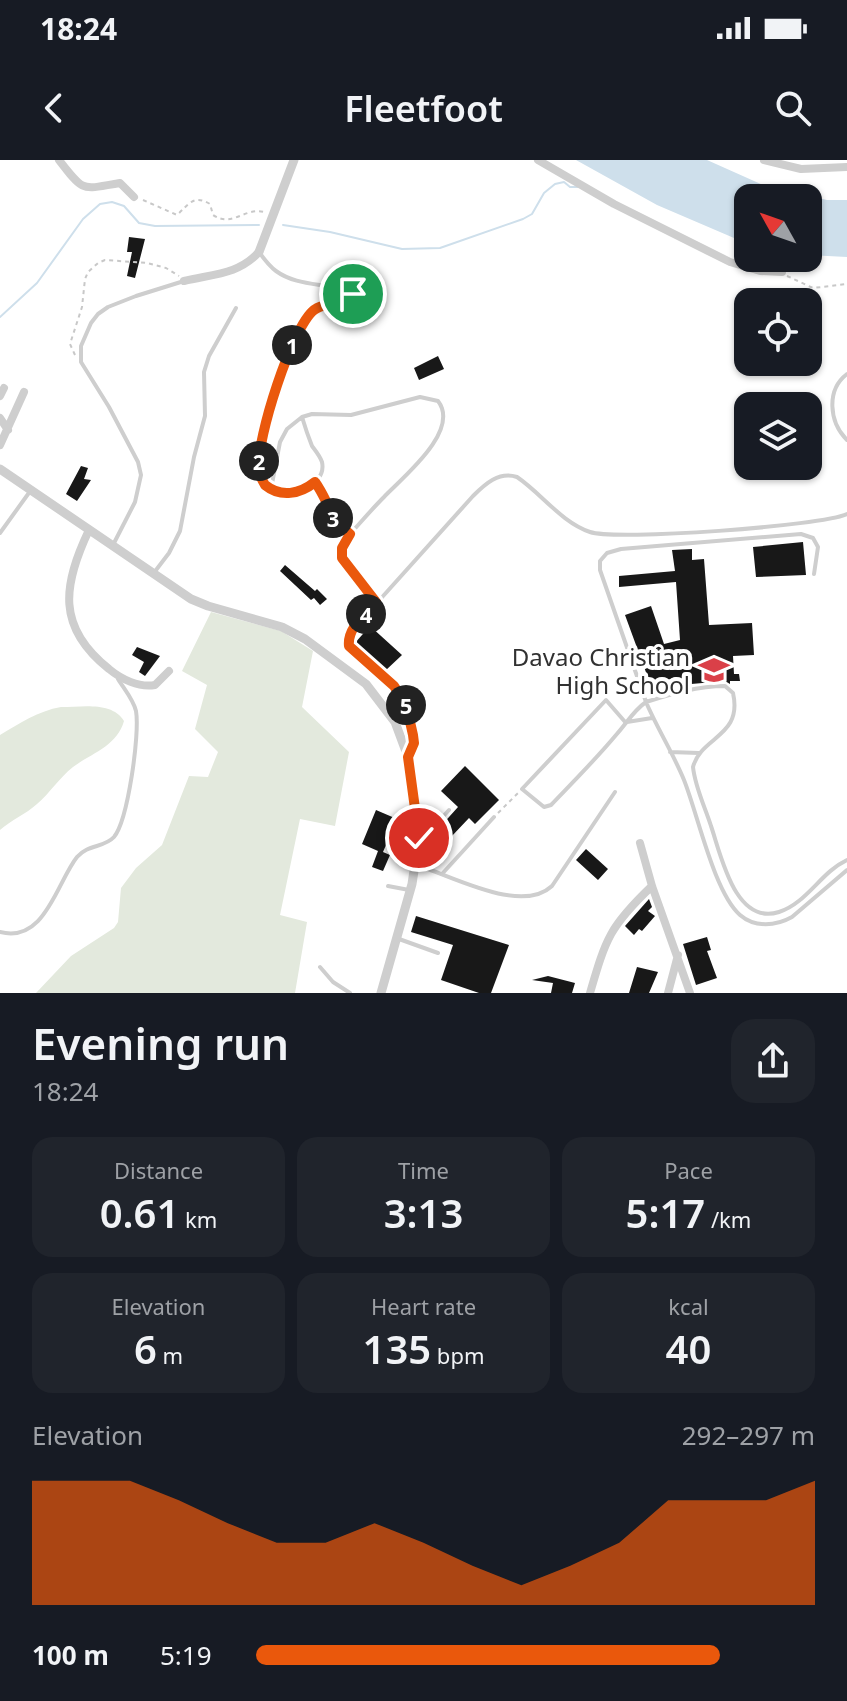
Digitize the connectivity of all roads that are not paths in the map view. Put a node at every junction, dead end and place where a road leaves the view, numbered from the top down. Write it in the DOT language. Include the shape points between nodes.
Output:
graph roads {
  1 [pos="59,160"];
  2 [pos="294,160"];
  3 [pos="538,160"];
  4 [pos="764,160"];
  5 [pos="847,167"];
  6 [pos="134,197"];
  7 [pos="259,252"];
  8 [pos="734,263"];
  9 [pos="184,281"];
  10 [pos="236,308"];
  11 [pos="847,374"];
  12 [pos="24,392"];
  13 [pos="302,417"];
  14 [pos="0,418"];
  15 [pos="8,430"];
  16 [pos="847,440"];
  17 [pos="0,445"];
  18 [pos="0,469"];
  19 [pos="31,490"];
  20 [pos="271,490"];
  21 [pos="847,514"];
  22 [pos="89,530"];
  23 [pos="0,533"];
  24 [pos="112,546"];
  25 [pos="152,574"];
  26 [pos="814,574"];
  27 [pos="376,602"];
  28 [pos="169,671"];
  29 [pos="114,673"];
  30 [pos="646,702"];
  31 [pos="653,718"];
  32 [pos="626,723"];
  33 [pos="670,752"];
  34 [pos="702,753"];
  35 [pos="408,757"];
  36 [pos="694,773"];
  37 [pos="683,777"];
  38 [pos="615,792"];
  39 [pos="449,810"];
  40 [pos="494,817"];
  41 [pos="419,828"];
  42 [pos="640,843"];
  43 [pos="401,845"];
  44 [pos="418,852"];
  45 [pos="847,860"];
  46 [pos="416,865"];
  47 [pos="847,870"];
  48 [pos="442,874"];
  49 [pos="388,886"];
  50 [pos="652,886"];
  51 [pos="410,890"];
  52 [pos="0,932"];
  53 [pos="397,938"];
  54 [pos="438,953"];
  55 [pos="678,954"];
  56 [pos="320,967"];
  57 [pos="350,993"];
  58 [pos="381,993"];
  59 [pos="590,993"];
  60 [pos="668,993"];
  61 [pos="690,993"];
  1 -- 6 [label="street" via="84,186 120,183"];
  2 -- 7 [label="street"];
  3 -- 8 [label="street"];
  4 -- 5 [label="street" via="801,169"];
  7 -- 9 [label="street" via="232,271"];
  7 -- 20 [label="lane" via="285,277 334,287 369,304 363,310 322,305 305,319 277,386 259,453 261,478"];
  9 -- 24 [label="lane" via="98,314 84,335 81,362 100,389 141,475 135,502"];
  10 -- 25 [label="lane" via="204,372 205,416 180,531"];
  11 -- 16 [label="lane" via="832,398 838,429"];
  12 -- 15 [label="street"];
  13 -- 20 [label="lane" via="280,442"];
  13 -- 20 [label="lane" via="322,462 321,472 315,482 293,493"];
  13 -- 27 [label="lane" via="351,415 420,397 442,406 443,422 431,447 342,548 342,558"];
  14 -- 15 [label="street"];
  15 -- 17 [label="street"];
  18 -- 19 [label="street"];
  19 -- 22 [label="street"];
  19 -- 23 [label="lane"];
  21 -- 27 [label="lane" via="781,525 602,535 579,527 509,474 489,481 473,496"];
  22 -- 24 [label="street"];
  22 -- 29 [label="street" via="71,575 69,608 86,648"];
  24 -- 25 [label="street"];
  25 -- 35 [label="street" via="208,606 293,631 336,660 387,710"];
  26 -- 30 [label="lane" via="818,547 807,534 607,553 600,570"];
  27 -- 35 [label="lane" via="353,628 349,646 402,696 414,743"];
  28 -- 29 [label="street" via="148,686"];
  29 -- 52 [label="lane" via="130,698 137,723 122,822 113,838 86,848 76,859 31,927"];
  30 -- 31 [label="lane"];
  30 -- 32 [label="lane"];
  30 -- 34 [label="lane" via="710,687 730,689 733,717"];
  31 -- 32 [label="lane"];
  31 -- 33 [label="lane"];
  32 -- 32 [label="lane" via="606,700 522,789 544,807 551,805"];
  33 -- 34 [label="lane"];
  33 -- 37 [label="lane"];
  34 -- 36 [label="lane" via="694,762"];
  35 -- 41 [label="street"];
  36 -- 37 [label="lane"];
  36 -- 45 [label="lane" via="729,880 750,907 769,914 783,911"];
  37 -- 47 [label="lane" via="721,885 745,919 757,924 783,922"];
  38 -- 48 [label="lane" via="552,886 541,894 494,893"];
  39 -- 41 [label="lane" via="439,821"];
  40 -- 48 [label="lane"];
  41 -- 44 [label="street"];
  42 -- 50 [label="street"];
  43 -- 44 [label="lane"];
  44 -- 46 [label="street"];
  46 -- 48 [label="lane"];
  46 -- 51 [label="street"];
  49 -- 51 [label="lane"];
  50 -- 55 [label="street"];
  50 -- 59 [label="street" via="611,929"];
  51 -- 53 [label="street"];
  53 -- 54 [label="lane"];
  53 -- 58 [label="street"];
  55 -- 60 [label="street"];
  55 -- 61 [label="street"];
  56 -- 57 [label="lane"];
}
